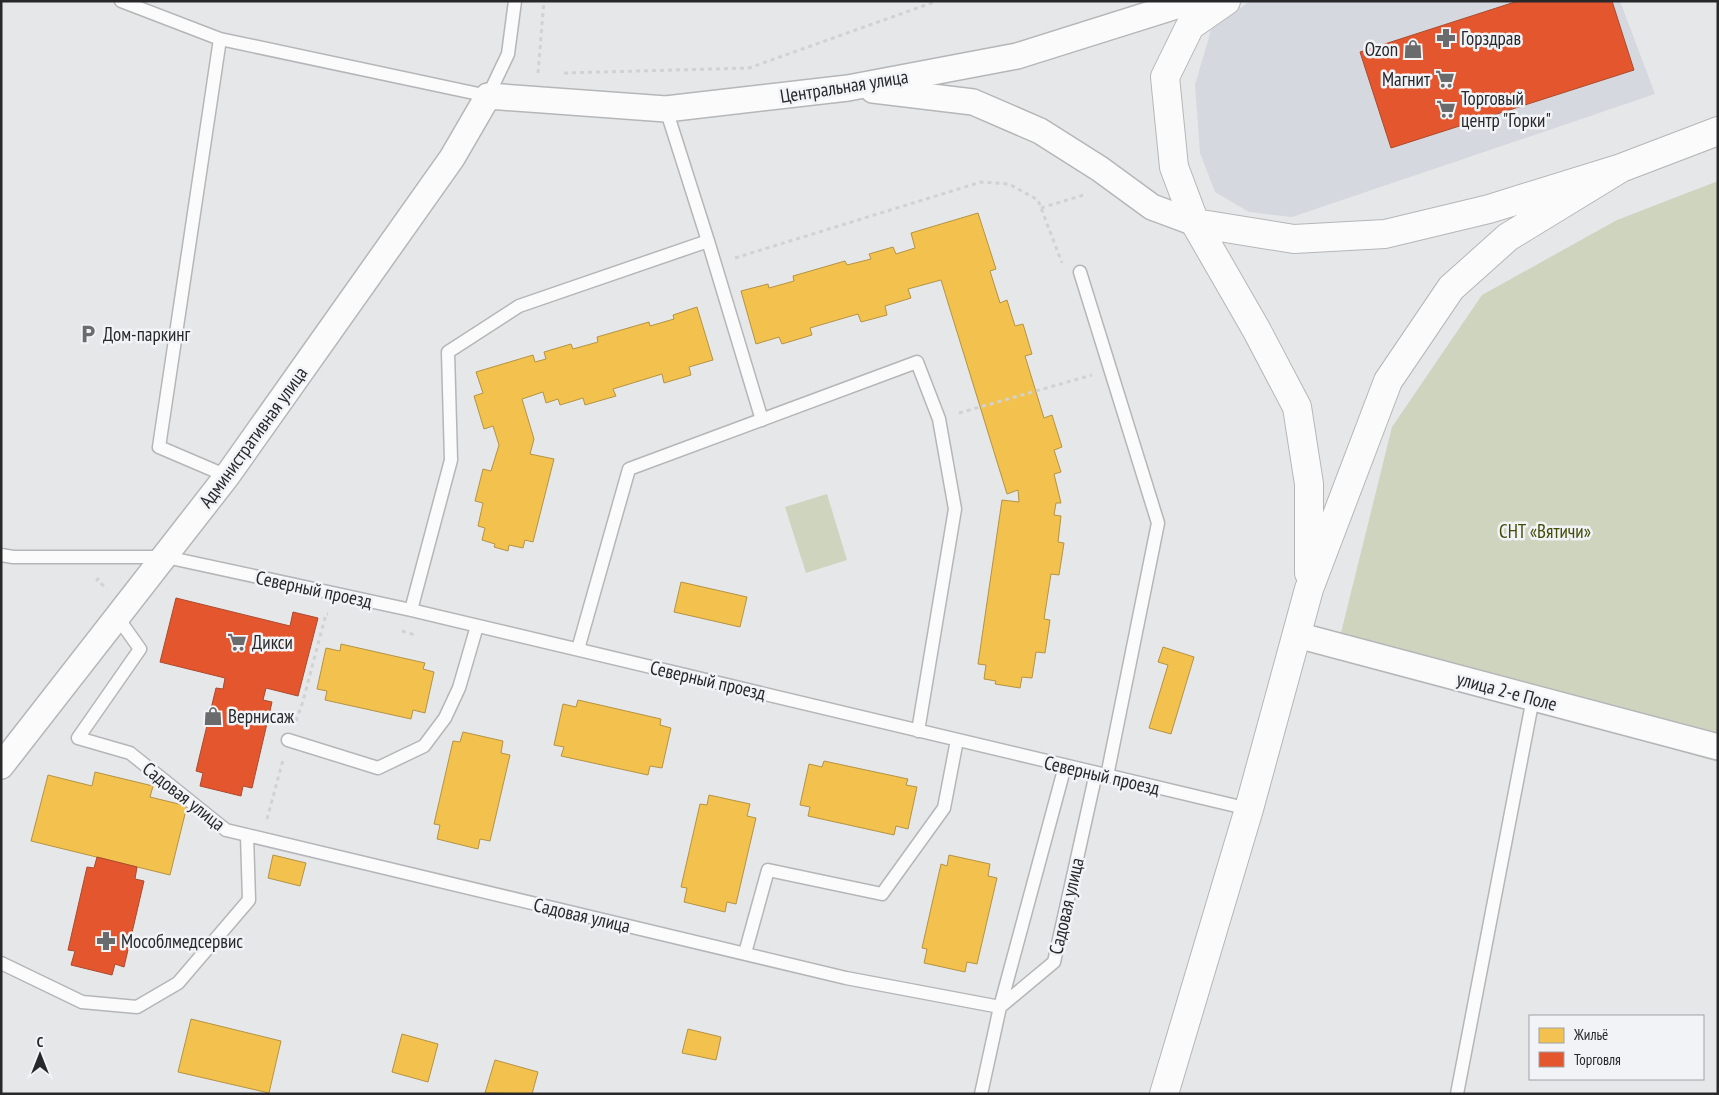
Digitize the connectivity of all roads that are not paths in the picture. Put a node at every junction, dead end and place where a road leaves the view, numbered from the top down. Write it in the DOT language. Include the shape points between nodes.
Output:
graph roads {
  1 [pos="121,1"];
  2 [pos="515,1"];
  3 [pos="1192,1"];
  4 [pos="1226,1"];
  5 [pos="220,39"];
  6 [pos="848,88"];
  7 [pos="488,96"];
  8 [pos="666,109"];
  9 [pos="1718,131"];
  10 [pos="1621,168"];
  11 [pos="1195,223"];
  12 [pos="708,241"];
  13 [pos="1080,272"];
  14 [pos="762,420"];
  15 [pos="227,476"];
  16 [pos="1,555"];
  17 [pos="166,557"];
  18 [pos="1309,590"];
  19 [pos="411,610"];
  20 [pos="118,618"];
  21 [pos="477,626"];
  22 [pos="1297,635"];
  23 [pos="578,649"];
  24 [pos="1533,698"];
  25 [pos="918,731"];
  26 [pos="288,740"];
  27 [pos="957,740"];
  28 [pos="1718,747"];
  29 [pos="1,766"];
  30 [pos="1066,766"];
  31 [pos="1101,775"];
  32 [pos="1249,809"];
  33 [pos="247,835"];
  34 [pos="745,953"];
  35 [pos="1,963"];
  36 [pos="1000,1007"];
  37 [pos="981,1094"];
  38 [pos="1164,1094"];
  39 [pos="1457,1094"];
  1 -- 5 [label="lane"];
  2 -- 7 [label="lane" via="508,54"];
  3 -- 6 [label="street, Центральная улица" via="1017,56"];
  4 -- 11 [label="main road" via="1190,26 1165,77 1174,167"];
  5 -- 7 [label="lane"];
  5 -- 15 [label="lane" via="159,447"];
  6 -- 8 [label="street, Центральная улица"];
  6 -- 11 [label="street" via="973,102 1040,131 1152,207"];
  7 -- 8 [label="street, Центральная улица"];
  7 -- 15 [label="street, Административная улица" via="452,158"];
  8 -- 12 [label="lane"];
  9 -- 10 [label="main road"];
  10 -- 11 [label="main road" via="1489,209 1384,234 1294,239"];
  10 -- 18 [label="main road" via="1508,237 1451,288 1388,381"];
  11 -- 18 [label="main road" via="1298,407 1309,484"];
  12 -- 14 [label="lane"];
  12 -- 19 [label="lane" via="519,306 448,352 451,460"];
  13 -- 31 [label="lane, Садовая улица" via="1158,523"];
  14 -- 23 [label="lane" via="629,469"];
  14 -- 25 [label="lane" via="917,362 940,419 955,509"];
  15 -- 17 [label="street, Административная улица"];
  16 -- 17 [label="lane, Северный проезд" via="13,558"];
  17 -- 19 [label="lane, Северный проезд"];
  17 -- 20 [label="street, Административная улица"];
  18 -- 22 [label="main road"];
  19 -- 21 [label="lane, Северный проезд"];
  20 -- 29 [label="street, Административная улица"];
  20 -- 33 [label="lane, Садовая улица" via="140,649 78,738 130,753 226,830"];
  21 -- 23 [label="lane, Северный проезд"];
  21 -- 26 [label="lane" via="459,688 445,718 424,746 378,768"];
  22 -- 24 [label="street, улица 2-е Поле"];
  22 -- 32 [label="main road"];
  23 -- 25 [label="lane, Северный проезд"];
  24 -- 28 [label="street, улица 2-е Поле"];
  24 -- 39 [label="lane"];
  25 -- 27 [label="lane, Северный проезд"];
  27 -- 30 [label="lane, Северный проезд"];
  27 -- 34 [label="lane" via="944,808 882,894 768,870"];
  30 -- 31 [label="lane, Северный проезд"];
  30 -- 36 [label="lane"];
  31 -- 32 [label="lane, Северный проезд"];
  31 -- 36 [label="lane, Садовая улица" via="1054,962"];
  32 -- 38 [label="main road"];
  33 -- 34 [label="lane, Садовая улица"];
  33 -- 35 [label="lane" via="250,900 178,983 137,1007 82,1002"];
  34 -- 36 [label="lane, Садовая улица" via="846,978"];
  36 -- 37 [label="lane"];
}
